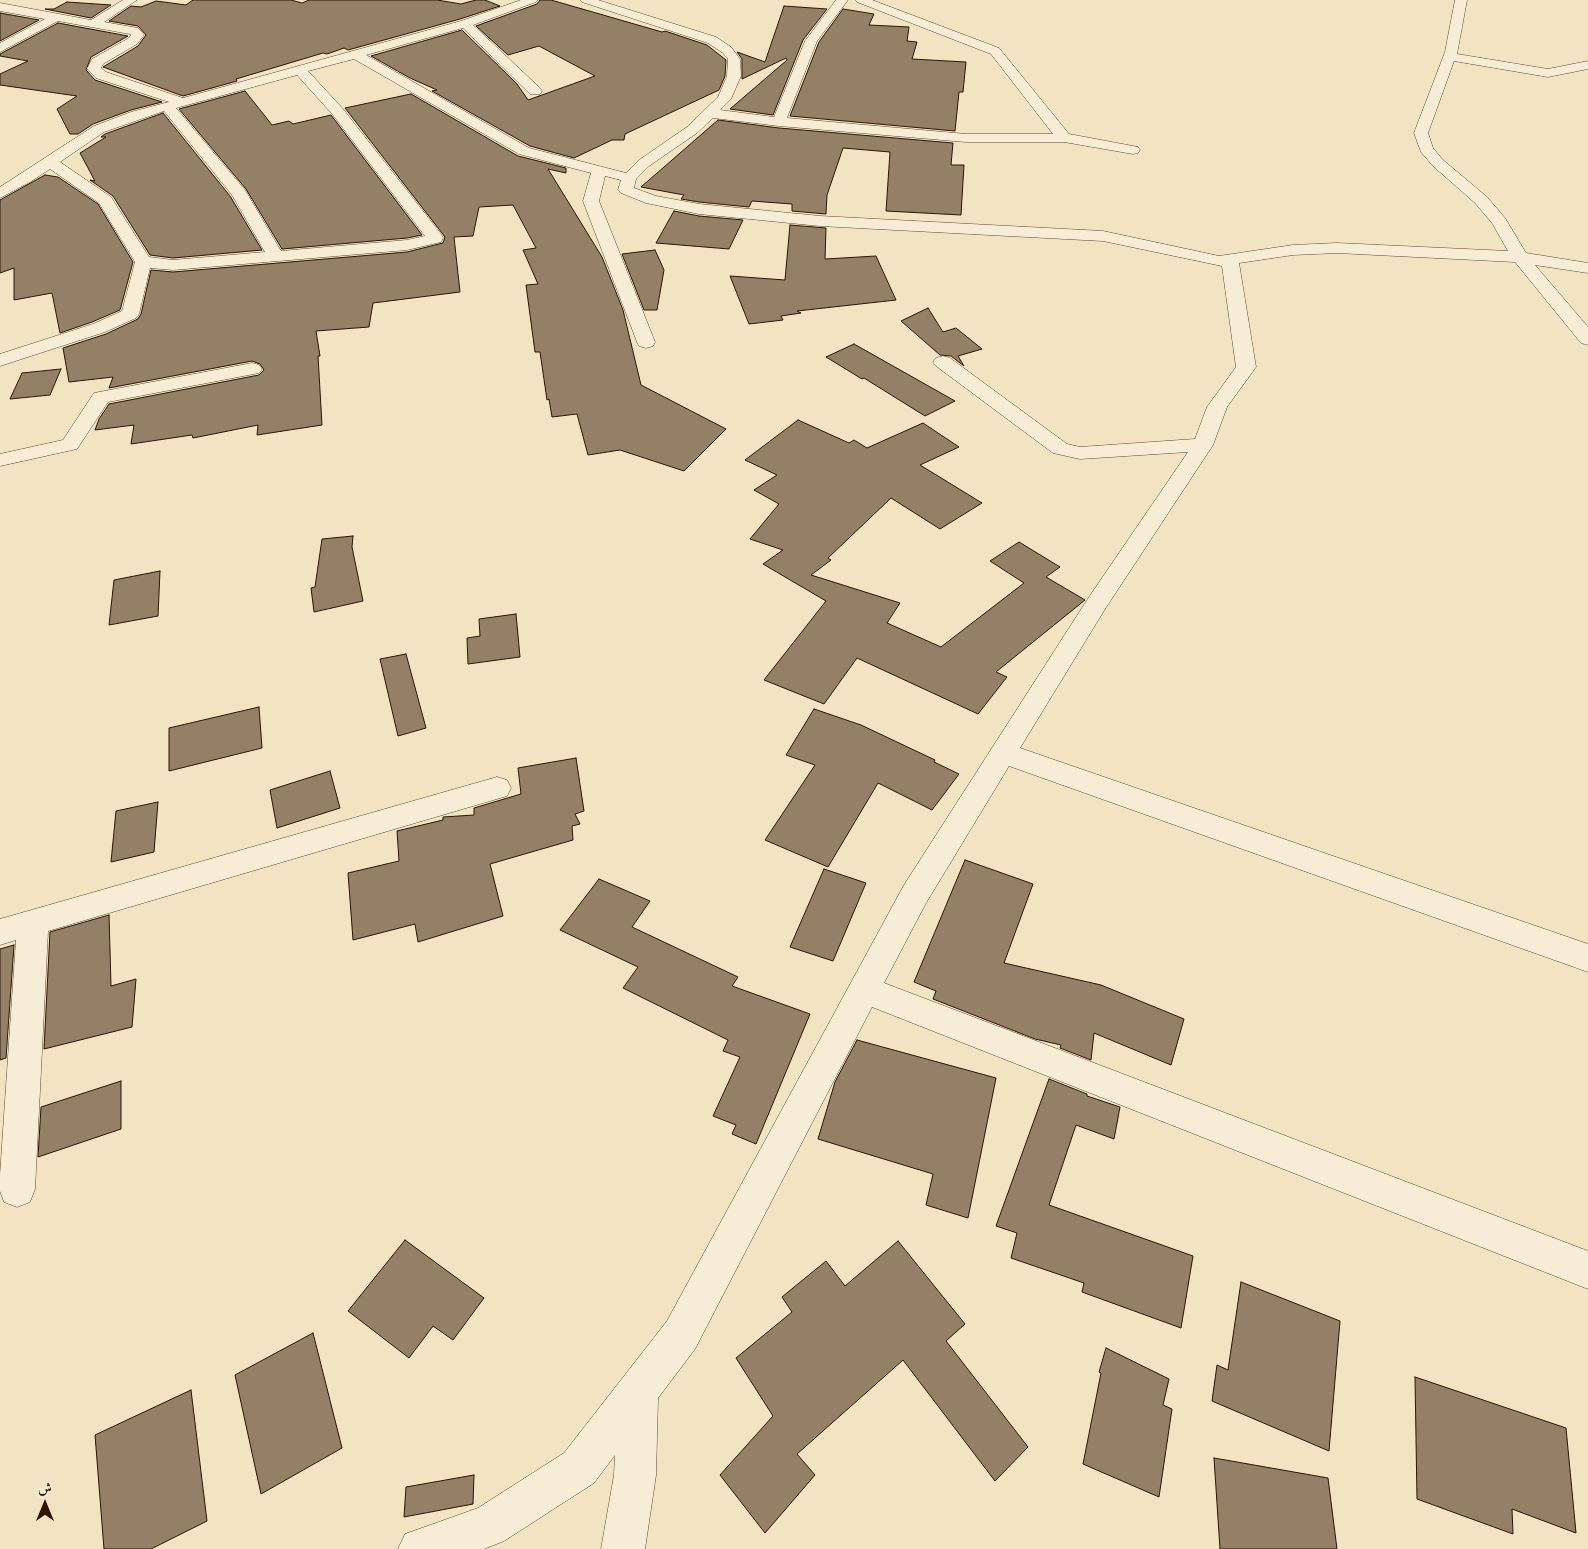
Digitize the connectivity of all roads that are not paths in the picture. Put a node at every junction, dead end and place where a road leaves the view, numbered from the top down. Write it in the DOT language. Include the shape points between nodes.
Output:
graph roads {
  1 [pos="131,0"];
  2 [pos="532,0"];
  3 [pos="586,0"];
  4 [pos="842,0"];
  5 [pos="861,0"];
  6 [pos="1461,0"];
  7 [pos="0,7"];
  8 [pos="55,18"];
  9 [pos="94,23"];
  10 [pos="465,24"];
  11 [pos="0,48"];
  12 [pos="355,54"];
  13 [pos="1449,56"];
  14 [pos="1588,65"];
  15 [pos="300,70"];
  16 [pos="535,91"];
  17 [pos="175,104"];
  18 [pos="710,112"];
  19 [pos="779,122"];
  20 [pos="1064,138"];
  21 [pos="1133,150"];
  22 [pos="51,162"];
  23 [pos="599,169"];
  24 [pos="629,178"];
  25 [pos="0,193"];
  26 [pos="276,256"];
  27 [pos="1520,257"];
  28 [pos="1230,259"];
  29 [pos="143,262"];
  30 [pos="1588,268"];
  31 [pos="1588,339"];
  32 [pos="646,342"];
  33 [pos="0,360"];
  34 [pos="943,362"];
  35 [pos="252,369"];
  36 [pos="1203,445"];
  37 [pos="0,460"];
  38 [pos="1003,754"];
  39 [pos="497,788"];
  40 [pos="32,923"];
  41 [pos="0,932"];
  42 [pos="1588,958"];
  43 [pos="865,990"];
  44 [pos="17,1189"];
  45 [pos="1588,1270"];
  46 [pos="638,1391"];
  47 [pos="420,1549"];
  48 [pos="623,1549"];
  1 -- 9 [label="street"];
  2 -- 10 [label="street"];
  3 -- 18 [label="street" via="712,40 727,50 734,59 734,76 724,99"];
  4 -- 19 [label="street" via="811,40"];
  5 -- 20 [label="street" via="995,51"];
  6 -- 13 [label="street"];
  7 -- 8 [label="street"];
  8 -- 9 [label="street"];
  8 -- 11 [label="street"];
  9 -- 17 [label="street" via="134,31 138,35 97,62 94,69 101,75"];
  10 -- 12 [label="street"];
  10 -- 16 [label="street"];
  12 -- 15 [label="street"];
  12 -- 23 [label="street" via="524,151"];
  13 -- 14 [label="street" via="1548,73"];
  13 -- 27 [label="street" via="1421,133 1426,149 1438,164 1481,200 1499,221"];
  15 -- 17 [label="street"];
  15 -- 26 [label="street" via="338,112 435,238 407,245"];
  17 -- 22 [label="street" via="99,129"];
  17 -- 26 [label="street" via="240,193"];
  18 -- 19 [label="street"];
  18 -- 24 [label="street" via="692,130"];
  19 -- 20 [label="street" via="966,138"];
  20 -- 21 [label="street"];
  22 -- 25 [label="street"];
  22 -- 29 [label="street" via="105,200"];
  23 -- 24 [label="street"];
  23 -- 32 [label="street" via="591,202"];
  24 -- 28 [label="street" via="626,190 652,200 699,209 820,221 1103,236 1219,260"];
  26 -- 29 [label="street" via="172,265"];
  27 -- 28 [label="street" via="1337,248 1293,250"];
  27 -- 30 [label="street"];
  27 -- 31 [label="street"];
  28 -- 36 [label="street" via="1246,367 1217,407"];
  29 -- 33 [label="street" via="130,314 99,328"];
  34 -- 36 [label="street" via="1060,449 1080,453"];
  35 -- 37 [label="street" via="101,397 70,445"];
  36 -- 38 [label="street" via="1097,603"];
  38 -- 42 [label="street"];
  38 -- 43 [label="street" via="915,894"];
  39 -- 40 [label="street"];
  40 -- 41 [label="street"];
  40 -- 44 [label="street"];
  43 -- 45 [label="street"];
  43 -- 46 [label="street" via="681,1335"];
  46 -- 47 [label="street" via="579,1468 489,1526"];
  46 -- 48 [label="street" via="635,1475"];
}
